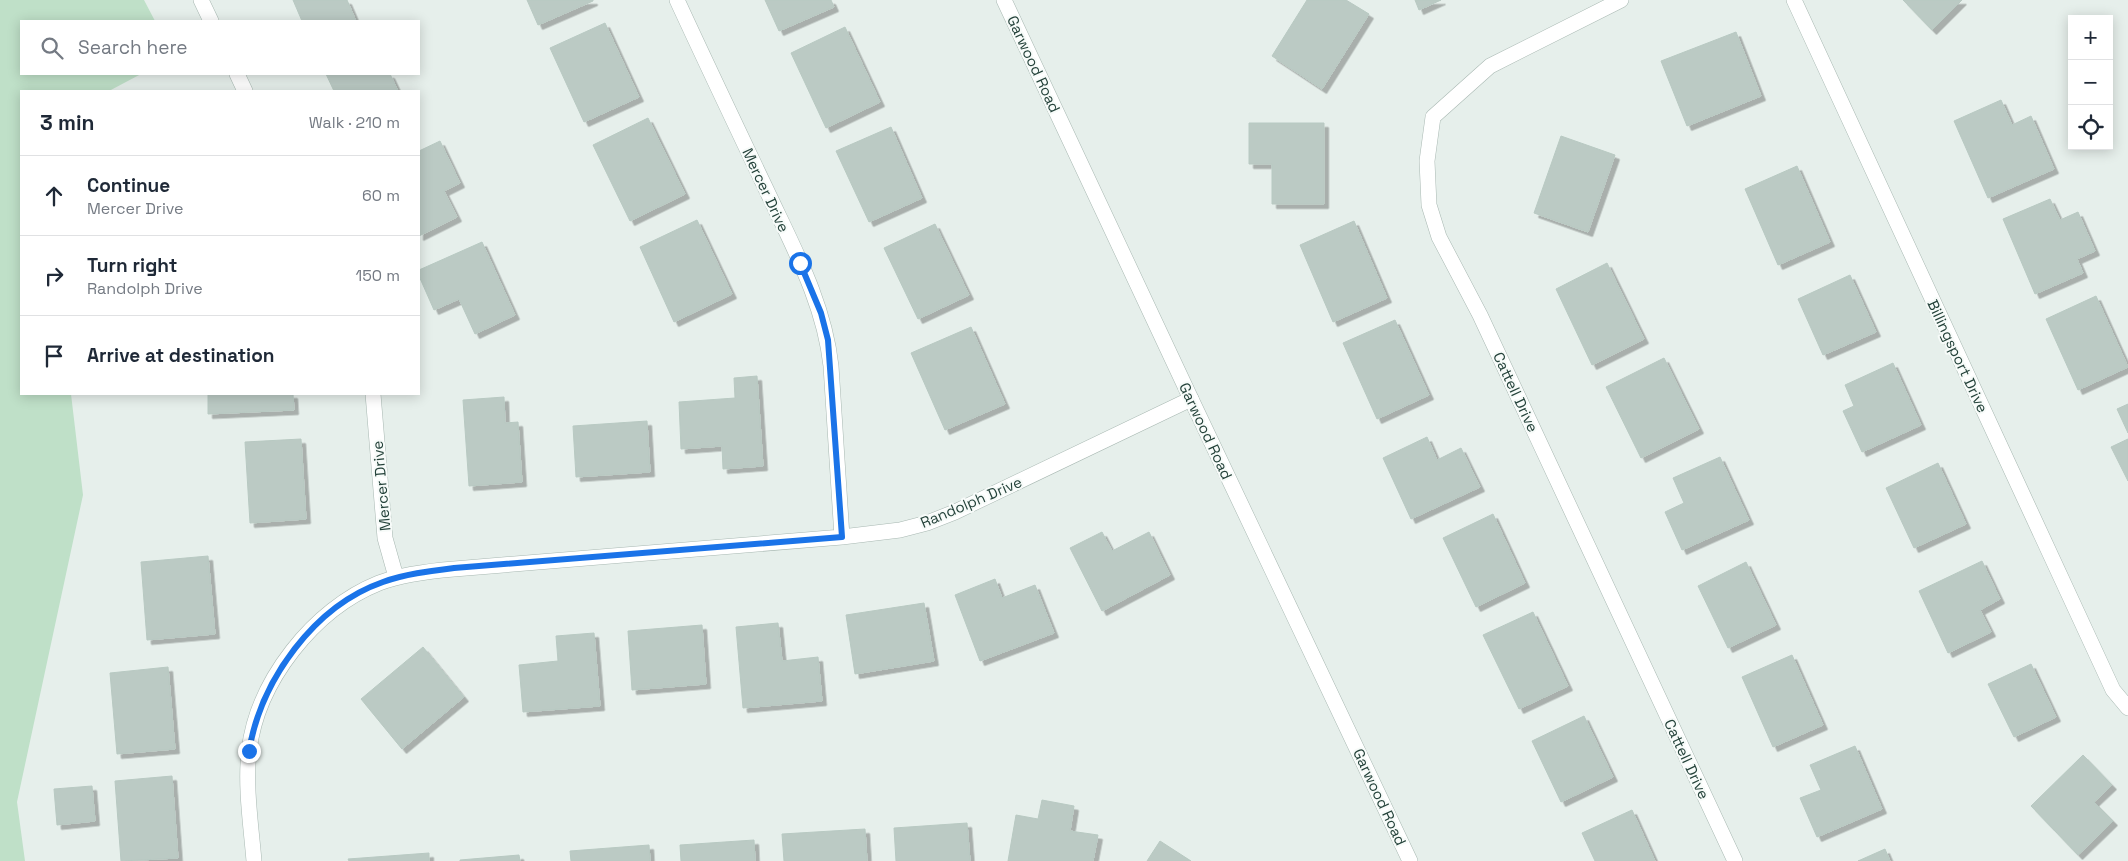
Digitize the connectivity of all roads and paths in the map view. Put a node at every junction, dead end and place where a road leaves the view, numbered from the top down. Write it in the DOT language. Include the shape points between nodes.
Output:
graph roads {
  1 [pos="201,0"];
  2 [pos="677,0"];
  3 [pos="1004,0"];
  4 [pos="1621,0"];
  5 [pos="1794,0"];
  6 [pos="211,20"];
  7 [pos="237,75"];
  8 [pos="245,90"];
  9 [pos="373,395"];
  10 [pos="1191,399"];
  11 [pos="842,537"];
  12 [pos="396,577"];
  13 [pos="2128,708"];
  14 [pos="254,861"];
  15 [pos="1410,861"];
  16 [pos="1735,861"];
  1 -- 6 [label="street"];
  2 -- 11 [label="street, Mercer Drive" via="821,313 829,349"];
  3 -- 10 [label="street, Garwood Road"];
  4 -- 16 [label="street, Cattell Drive" via="1490,66 1433,117 1426,161 1429,205 1439,236 1480,315"];
  5 -- 13 [label="street, Billingsport Drive" via="2113,690"];
  7 -- 8 [label="street"];
  9 -- 12 [label="street, Mercer Drive" via="384,531"];
  10 -- 11 [label="street, Randolph Drive" via="955,512 900,530"];
  10 -- 15 [label="street, Garwood Road"];
  11 -- 12 [label="street, Randolph Drive" via="454,568"];
  12 -- 14 [label="street, Randolph Drive" via="367,588 317,624 291,653 260,708 253,728 248,772"];
}
